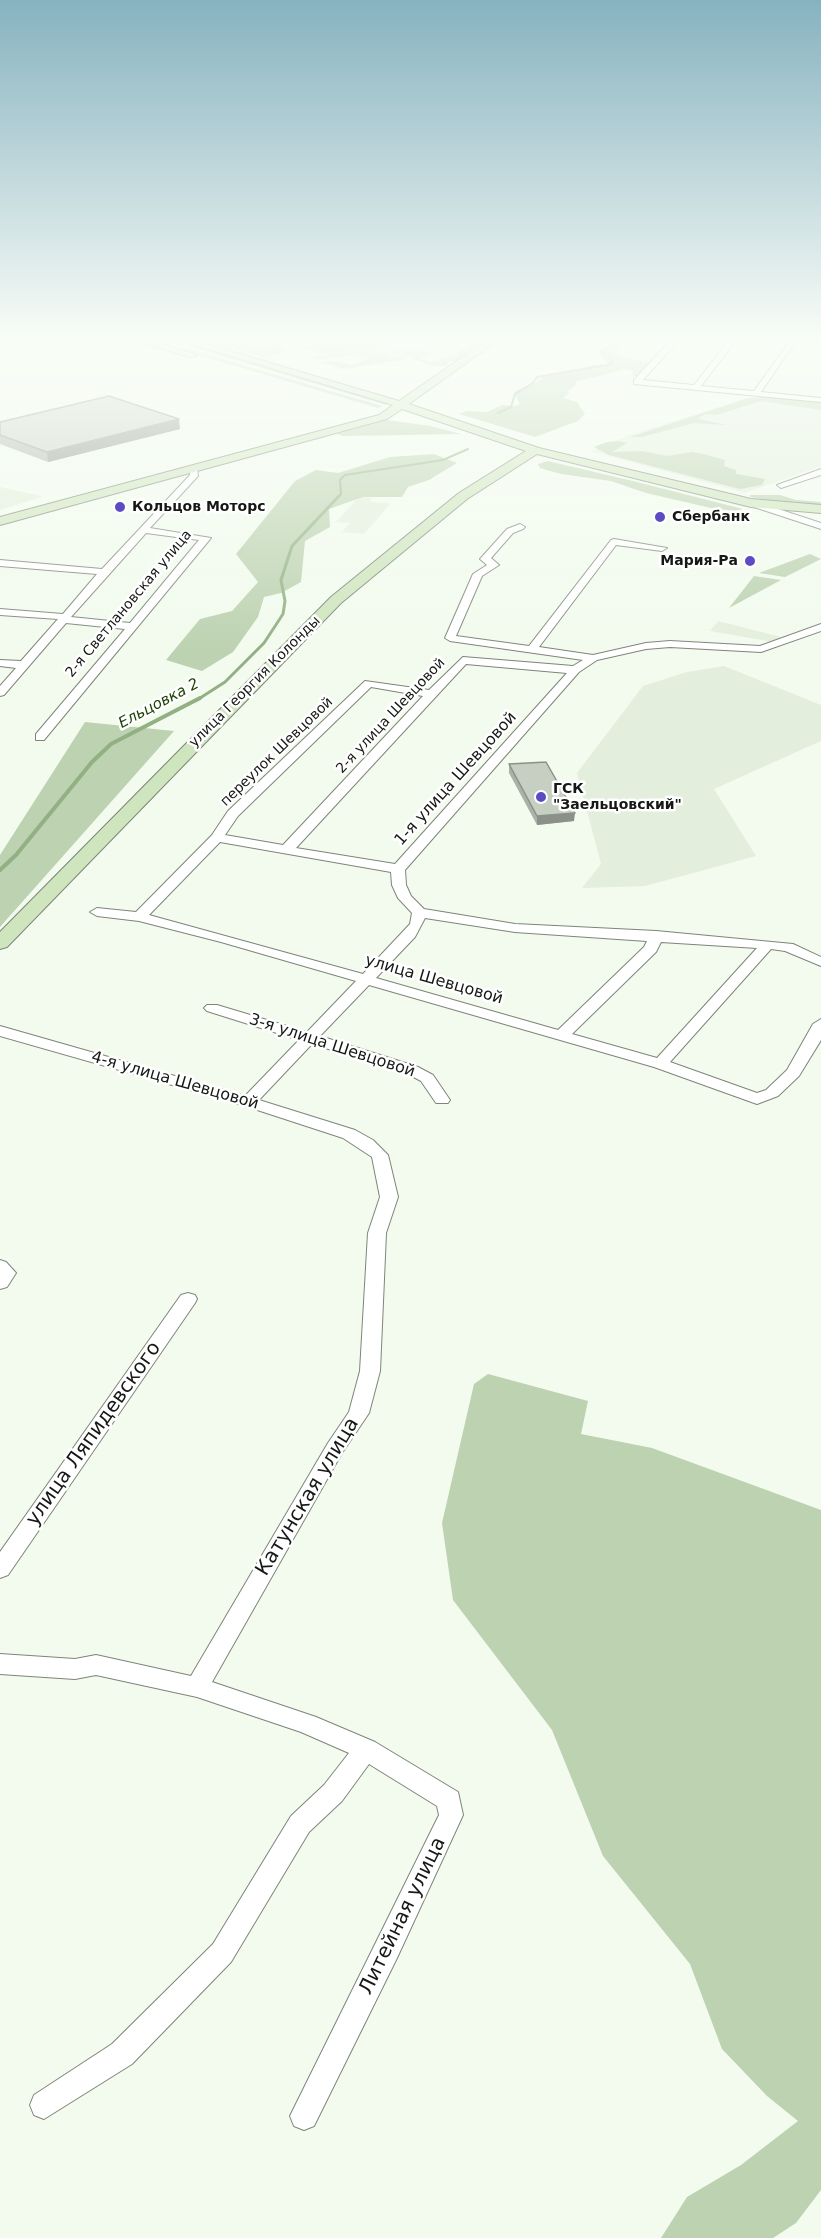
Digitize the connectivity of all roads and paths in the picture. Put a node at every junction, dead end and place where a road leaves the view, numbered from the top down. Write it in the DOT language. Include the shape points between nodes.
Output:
graph roads {
  1 [pos="287,442"];
  2 [pos="511,442"];
  3 [pos="535,450"];
  4 [pos="194,468"];
  5 [pos="821,472"];
  6 [pos="782,485"];
  7 [pos="751,503"];
  8 [pos="817,509"];
  9 [pos="804,520"];
  10 [pos="0,521"];
  11 [pos="821,526"];
  12 [pos="520,527"];
  13 [pos="145,530"];
  14 [pos="662,548"];
  15 [pos="0,563"];
  16 [pos="105,572"];
  17 [pos="0,612"];
  18 [pos="65,618"];
  19 [pos="130,626"];
  20 [pos="821,627"];
  21 [pos="531,649"];
  22 [pos="593,658"];
  23 [pos="0,663"];
  24 [pos="24,665"];
  25 [pos="575,670"];
  26 [pos="0,693"];
  27 [pos="432,694"];
  28 [pos="40,736"];
  29 [pos="217,838"];
  30 [pos="288,848"];
  31 [pos="398,869"];
  32 [pos="97,912"];
  33 [pos="419,912"];
  34 [pos="139,917"];
  35 [pos="656,935"];
  36 [pos="0,943"];
  37 [pos="768,944"];
  38 [pos="821,962"];
  39 [pos="367,979"];
  40 [pos="212,1008"];
  41 [pos="821,1024"];
  42 [pos="0,1030"];
  43 [pos="561,1036"];
  44 [pos="309,1038"];
  45 [pos="660,1064"];
  46 [pos="442,1100"];
  47 [pos="248,1102"];
  48 [pos="349,1134"];
  49 [pos="0,1266"];
  50 [pos="0,1283"];
  51 [pos="188,1299"];
  52 [pos="0,1569"];
  53 [pos="0,1664"];
  54 [pos="197,1687"];
  55 [pos="366,1749"];
  56 [pos="44,2105"];
  57 [pos="304,2116"];
  1 -- 4 [label="main road"];
  2 -- 3 [label="main road"];
  3 -- 7 [label="main road"];
  3 -- 36 [label="main road, улица Георгия Колонды" via="464,496 336,600"];
  4 -- 10 [label="main road"];
  4 -- 13 [label="street" via="194,476"];
  5 -- 6 [label="street"];
  7 -- 8 [label="main road"];
  7 -- 9 [label="street"];
  8 -- 9 [label="main road" via="802,514"];
  9 -- 11 [label="street"];
  12 -- 21 [label="street, 2-я улица Шевцовой" via="510,531 485,559 494,564 478,574 450,638"];
  13 -- 16 [label="street"];
  13 -- 19 [label="street, 2-я Светлановская улица" via="206,538"];
  14 -- 21 [label="street" via="614,542"];
  15 -- 16 [label="street"];
  16 -- 18 [label="street"];
  17 -- 18 [label="street"];
  18 -- 19 [label="street"];
  18 -- 24 [label="street"];
  19 -- 28 [label="street, 2-я Светлановская улица"];
  20 -- 22 [label="street" via="760,649 670,644"];
  21 -- 22 [label="street"];
  22 -- 25 [label="street, 1-я улица Шевцовой"];
  23 -- 24 [label="street"];
  24 -- 26 [label="street"];
  25 -- 27 [label="street, 2-я улица Шевцовой" via="464,660"];
  25 -- 31 [label="street, 1-я улица Шевцовой"];
  27 -- 29 [label="street, переулок Шевцовой" via="369,683 233,814"];
  27 -- 30 [label="street, 2-я улица Шевцовой"];
  29 -- 30 [label="street"];
  29 -- 34 [label="street, переулок Шевцовой"];
  30 -- 31 [label="street"];
  31 -- 33 [label="street, 1-я улица Шевцовой" via="405,898"];
  32 -- 34 [label="street, улица Шевцовой"];
  33 -- 35 [label="street" via="515,928"];
  33 -- 39 [label="street" via="410,934"];
  34 -- 39 [label="street, улица Шевцовой"];
  35 -- 37 [label="street"];
  35 -- 43 [label="street" via="651,949"];
  37 -- 38 [label="street" via="788,947"];
  37 -- 45 [label="street"];
  39 -- 43 [label="street, улица Шевцовой"];
  39 -- 44 [label="street"];
  40 -- 44 [label="street, 3-я улица Шевцовой"];
  41 -- 45 [label="street, улица Шевцовой" via="792,1073 772,1093 757,1099"];
  42 -- 47 [label="street, 4-я улица Шевцовой"];
  43 -- 45 [label="street, улица Шевцовой"];
  44 -- 46 [label="street, 3-я улица Шевцовой" via="412,1070 427,1078"];
  44 -- 47 [label="street"];
  47 -- 48 [label="street, 4-я улица Шевцовой"];
  48 -- 54 [label="street, Катунская улица" via="380,1155 389,1197 377,1233 370,1371 359,1413"];
  49 -- 50 [label="street" via="7,1273"];
  51 -- 52 [label="street, улица Ляпидевского"];
  53 -- 54 [label="street, Литейная улица" via="75,1669 96,1665"];
  54 -- 55 [label="street, Литейная улица" via="308,1724"];
  55 -- 56 [label="street" via="333,1793 300,1824 222,1953 122,2054"];
  55 -- 57 [label="street, Литейная улица" via="448,1800 451,1815"];
}
